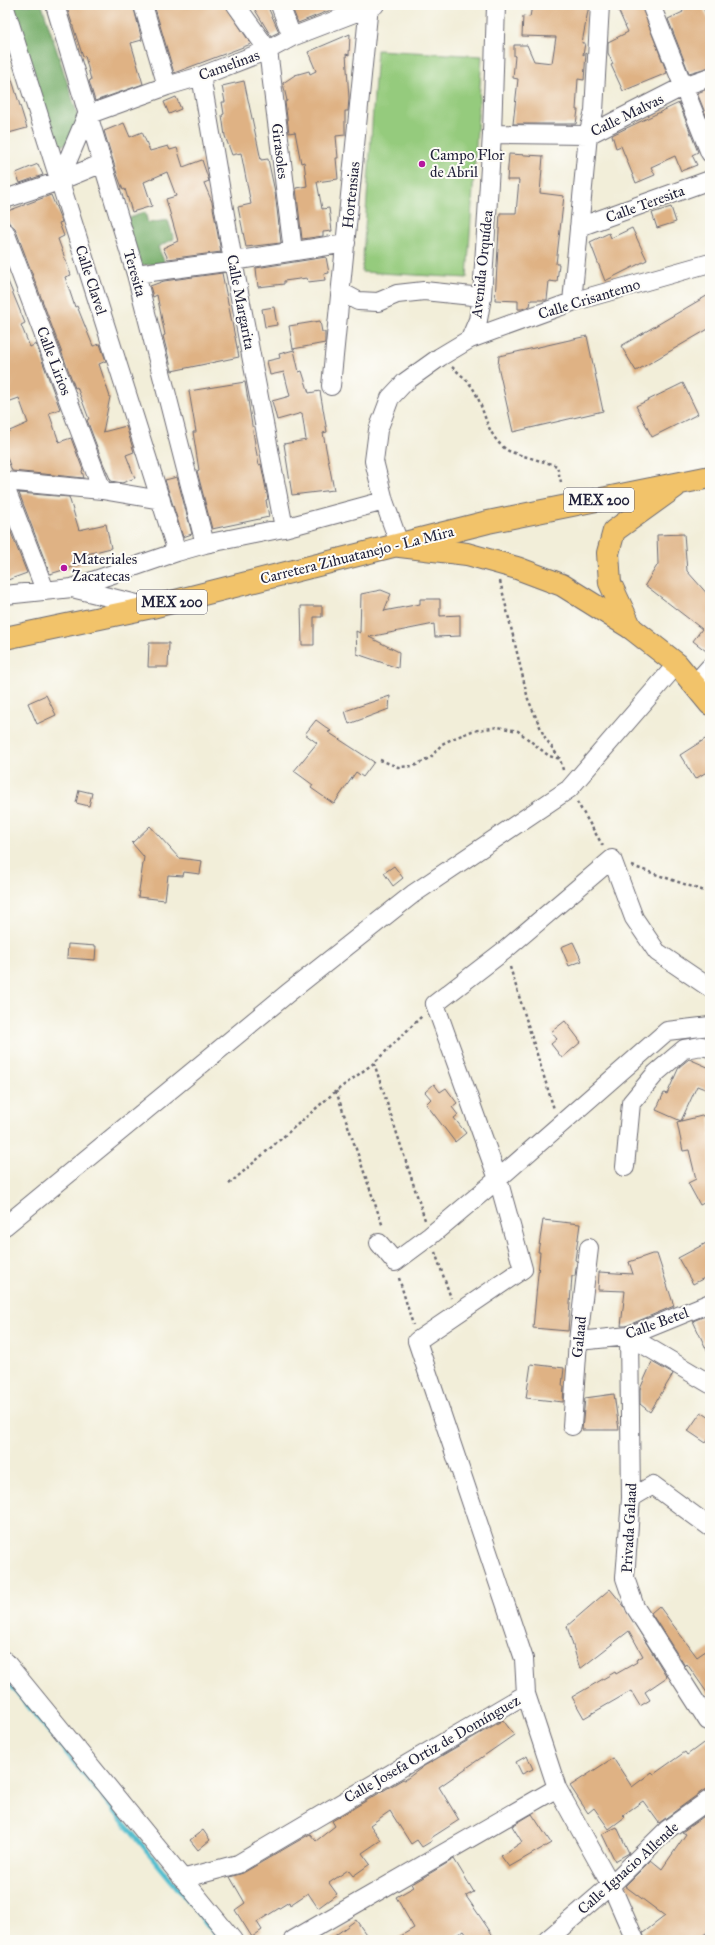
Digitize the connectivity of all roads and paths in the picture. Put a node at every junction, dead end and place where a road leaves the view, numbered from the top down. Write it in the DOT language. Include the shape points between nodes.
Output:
graph roads {
  1 [pos="55,5"];
  2 [pos="144,5"];
  3 [pos="236,5"];
  4 [pos="280,5"];
  5 [pos="496,5"];
  6 [pos="600,5"];
  7 [pos="651,5"];
  8 [pos="371,6"];
  9 [pos="5,8"];
  10 [pos="292,37"];
  11 [pos="268,50"];
  12 [pos="201,76"];
  13 [pos="710,77"];
  14 [pos="167,86"];
  15 [pos="684,86"];
  16 [pos="87,115"];
  17 [pos="492,134"];
  18 [pos="588,135"];
  19 [pos="710,153"];
  20 [pos="102,163"];
  21 [pos="710,180"];
  22 [pos="59,181"];
  23 [pos="5,199"];
  24 [pos="579,227"];
  25 [pos="5,232"];
  26 [pos="346,243"];
  27 [pos="293,251"];
  28 [pos="233,261"];
  29 [pos="710,263"];
  30 [pos="136,274"];
  31 [pos="341,292"];
  32 [pos="482,297"];
  33 [pos="572,302"];
  34 [pos="470,339"];
  35 [pos="440,357"];
  36 [pos="331,386"];
  37 [pos="710,476"];
  38 [pos="5,481"];
  39 [pos="684,481"];
  40 [pos="561,482"];
  41 [pos="5,487"];
  42 [pos="102,490"];
  43 [pos="161,500"];
  44 [pos="384,501"];
  45 [pos="284,528"];
  46 [pos="205,544"];
  47 [pos="400,546"];
  48 [pos="177,552"];
  49 [pos="495,561"];
  50 [pos="72,588"];
  51 [pos="45,590"];
  52 [pos="5,595"];
  53 [pos="152,607"];
  54 [pos="631,628"];
  55 [pos="5,638"];
  56 [pos="677,664"];
  57 [pos="710,667"];
  58 [pos="694,685"];
  59 [pos="710,704"];
  60 [pos="560,759"];
  61 [pos="380,760"];
  62 [pos="568,789"];
  63 [pos="612,859"];
  64 [pos="710,893"];
  65 [pos="504,950"];
  66 [pos="710,988"];
  67 [pos="434,1004"];
  68 [pos="710,1026"];
  69 [pos="710,1048"];
  70 [pos="374,1063"];
  71 [pos="336,1091"];
  72 [pos="559,1125"];
  73 [pos="625,1167"];
  74 [pos="498,1179"];
  75 [pos="229,1184"];
  76 [pos="5,1226"];
  77 [pos="430,1236"];
  78 [pos="382,1238"];
  79 [pos="589,1248"];
  80 [pos="395,1262"];
  81 [pos="710,1303"];
  82 [pos="457,1314"];
  83 [pos="629,1336"];
  84 [pos="417,1341"];
  85 [pos="578,1341"];
  86 [pos="710,1384"];
  87 [pos="572,1426"];
  88 [pos="632,1498"];
  89 [pos="710,1527"];
  90 [pos="5,1662"];
  91 [pos="526,1694"];
  92 [pos="708,1721"];
  93 [pos="557,1788"];
  94 [pos="710,1799"];
  95 [pos="182,1879"];
  96 [pos="610,1885"];
  97 [pos="233,1940"];
  98 [pos="293,1940"];
  99 [pos="547,1940"];
  100 [pos="636,1940"];
  1 -- 16 [label="street, Teresita"];
  2 -- 14 [label="street"];
  3 -- 11 [label="street"];
  4 -- 10 [label="street"];
  5 -- 17 [label="street, Avenida Orquídea"];
  6 -- 18 [label="street" via="594,111"];
  7 -- 15 [label="street"];
  8 -- 10 [label="street, Camelinas"];
  8 -- 26 [label="street, Hortensias"];
  9 -- 22 [label="street, Calle Clavel"];
  10 -- 11 [label="street, Camelinas"];
  11 -- 12 [label="street, Camelinas"];
  11 -- 27 [label="street, Girasoles"];
  12 -- 14 [label="street, Camelinas"];
  12 -- 28 [label="street, Calle Margarita"];
  13 -- 15 [label="street, Calle Malvas"];
  14 -- 16 [label="street, Camelinas"];
  15 -- 18 [label="street, Calle Malvas"];
  15 -- 19 [label="street"];
  16 -- 20 [label="street, Teresita"];
  16 -- 22 [label="street"];
  17 -- 18 [label="street, Calle Malvas"];
  17 -- 32 [label="street, Avenida Orquídea"];
  18 -- 24 [label="street"];
  20 -- 22 [label="street"];
  20 -- 30 [label="street, Teresita"];
  21 -- 24 [label="street, Calle Teresita"];
  22 -- 23 [label="street"];
  22 -- 43 [label="street, Calle Clavel"];
  24 -- 33 [label="street"];
  25 -- 42 [label="street, Calle Lirios"];
  26 -- 27 [label="street"];
  26 -- 31 [label="street, Hortensias"];
  27 -- 28 [label="street"];
  28 -- 30 [label="street"];
  28 -- 45 [label="street, Calle Margarita"];
  29 -- 33 [label="street, Calle Crisantemo"];
  30 -- 46 [label="street, Teresita"];
  31 -- 32 [label="street" via="358,301 378,302 397,294 424,291"];
  31 -- 36 [label="street, Hortensias"];
  32 -- 34 [label="street, Avenida Orquídea" via="478,320"];
  33 -- 34 [label="street, Calle Crisantemo"];
  34 -- 35 [label="street, Avenida Orquídea"];
  35 -- 40 [label="path" via="464,378 475,392 493,436 508,451 557,466"];
  35 -- 44 [label="street, Avenida Orquídea" via="405,382 390,398 378,430 374,461"];
  37 -- 39 [label="main road, Carretera Zihuatanejo - La Mira / MEX 200"];
  38 -- 42 [label="street"];
  39 -- 47 [label="main road, Carretera Zihuatanejo - La Mira / MEX 200" via="488,522"];
  39 -- 54 [label="main road" via="614,531 608,553 610,583"];
  41 -- 51 [label="street"];
  42 -- 43 [label="street"];
  43 -- 48 [label="street, Calle Clavel"];
  44 -- 45 [label="street"];
  44 -- 47 [label="street, Avenida Orquídea"];
  45 -- 46 [label="street"];
  46 -- 48 [label="street"];
  47 -- 49 [label="main road" via="467,554"];
  47 -- 53 [label="main road, Carretera Zihuatanejo - La Mira / MEX 200" via="337,559"];
  48 -- 50 [label="street"];
  49 -- 54 [label="main road" via="562,585"];
  49 -- 60 [label="path" via="528,699 544,736"];
  50 -- 51 [label="street"];
  50 -- 53 [label="street"];
  51 -- 52 [label="street"];
  53 -- 55 [label="main road, Carretera Zihuatanejo - La Mira / MEX 200"];
  54 -- 56 [label="main road"];
  56 -- 58 [label="main road"];
  56 -- 62 [label="street"];
  57 -- 58 [label="street"];
  58 -- 59 [label="main road"];
  60 -- 61 [label="path" via="549,756 518,731 498,727 472,731 452,739 442,744 431,757 414,766 398,767"];
  60 -- 62 [label="path"];
  62 -- 63 [label="path"];
  62 -- 76 [label="street" via="412,894"];
  63 -- 64 [label="path"];
  63 -- 65 [label="street"];
  63 -- 66 [label="street" via="634,918 658,952"];
  65 -- 67 [label="street"];
  65 -- 72 [label="path"];
  67 -- 70 [label="path"];
  67 -- 74 [label="street"];
  68 -- 72 [label="street" via="667,1031"];
  69 -- 73 [label="street" via="702,1046 684,1049 656,1073 631,1102"];
  70 -- 71 [label="path"];
  70 -- 77 [label="path"];
  71 -- 75 [label="path"];
  71 -- 78 [label="path"];
  72 -- 74 [label="street"];
  74 -- 77 [label="street"];
  74 -- 82 [label="street" via="523,1269"];
  77 -- 80 [label="street"];
  77 -- 82 [label="path"];
  78 -- 80 [label="street"];
  79 -- 85 [label="street, Galaad"];
  80 -- 84 [label="path"];
  81 -- 83 [label="street, Calle Betel"];
  82 -- 84 [label="street"];
  83 -- 85 [label="street, Calle Betel"];
  83 -- 86 [label="street"];
  83 -- 88 [label="street, Privada Galaad"];
  84 -- 91 [label="street" via="524,1659"];
  85 -- 87 [label="street, Galaad"];
  88 -- 89 [label="street" via="653,1485"];
  88 -- 92 [label="street, Privada Galaad" via="625,1578 635,1608"];
  90 -- 95 [label="street"];
  91 -- 93 [label="street, Calle Josefa Ortiz de Domínguez"];
  91 -- 95 [label="street, Calle Josefa Ortiz de Domínguez" via="238,1864"];
  93 -- 96 [label="street, Calle Josefa Ortiz de Domínguez"];
  93 -- 98 [label="street"];
  94 -- 96 [label="street, Calle Ignacio Allende" via="668,1829"];
  95 -- 97 [label="street"];
  96 -- 99 [label="street, Calle Ignacio Allende"];
  96 -- 100 [label="street, Calle Josefa Ortiz de Domínguez"];
}
